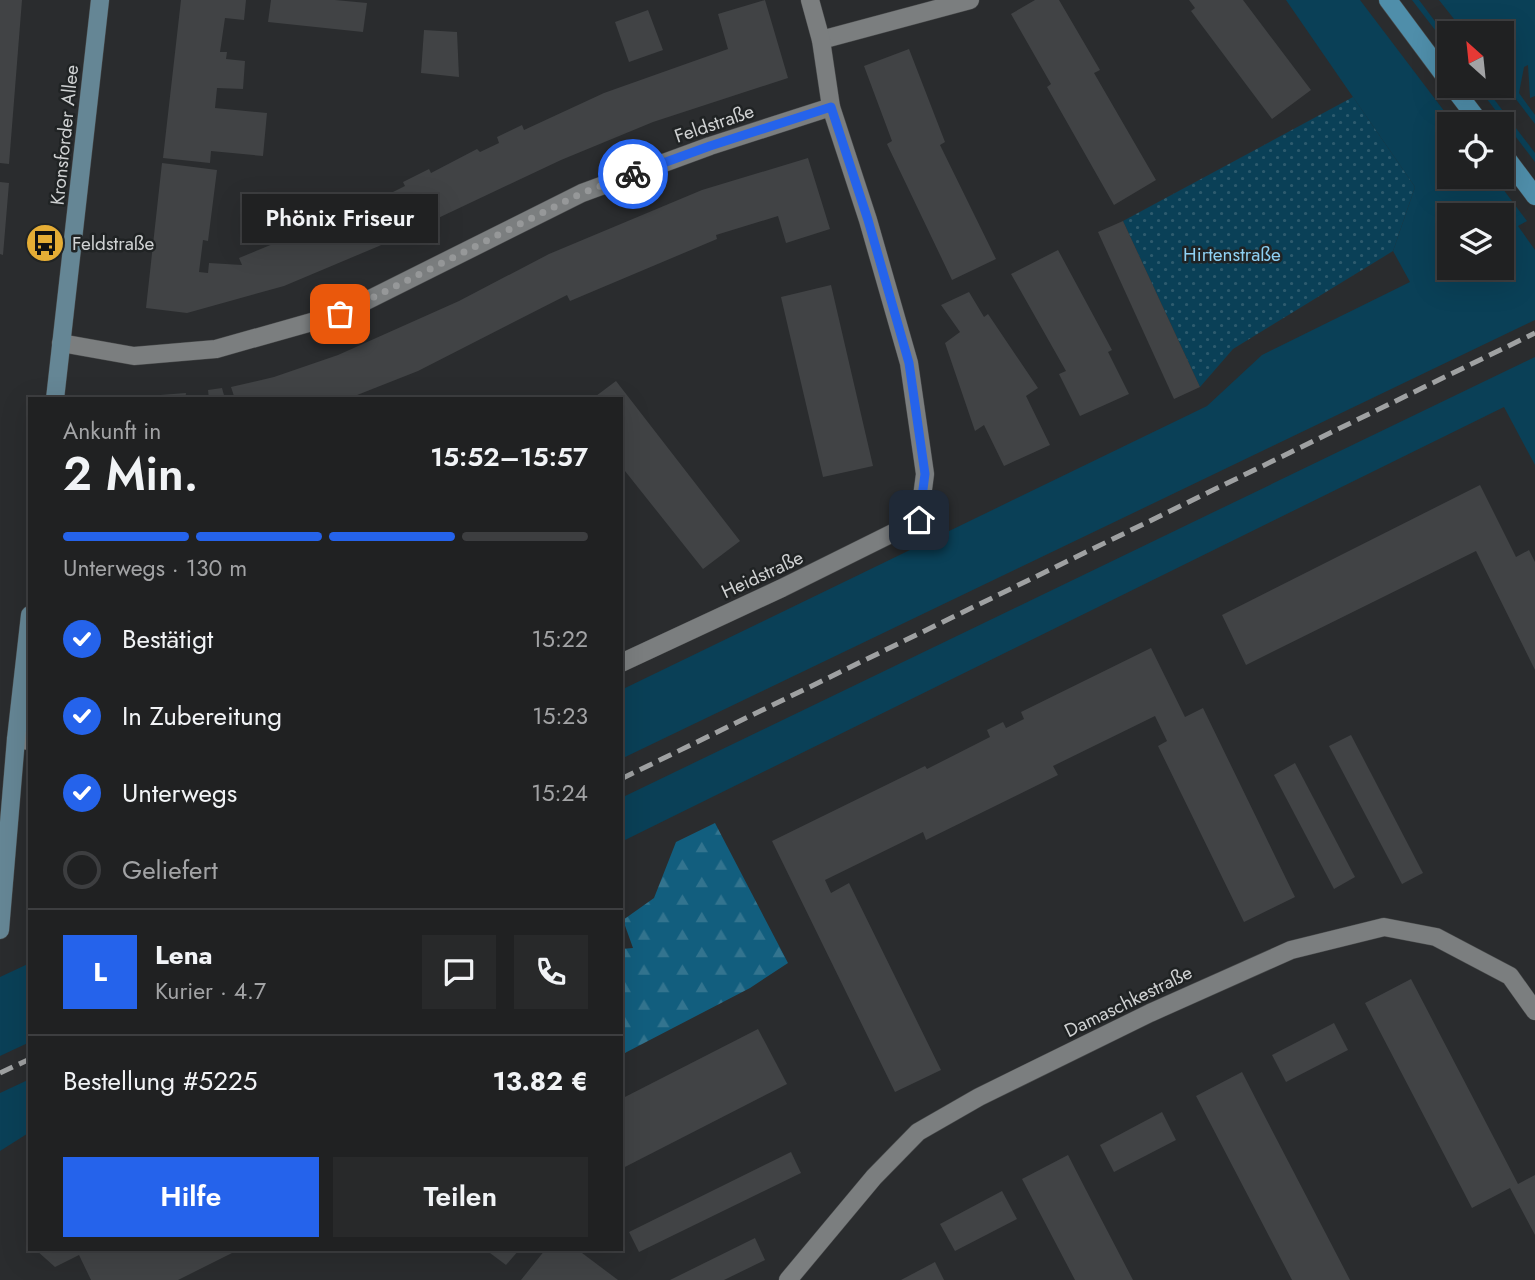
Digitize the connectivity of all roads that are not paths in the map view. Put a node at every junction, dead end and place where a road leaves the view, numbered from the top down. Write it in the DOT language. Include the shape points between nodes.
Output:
graph roads {
  1 [pos="100,0"];
  2 [pos="810,0"];
  3 [pos="970,0"];
  4 [pos="1388,0"];
  5 [pos="821,40"];
  6 [pos="1437,66"];
  7 [pos="1461,98"];
  8 [pos="831,107"];
  9 [pos="1472,112"];
  10 [pos="1514,168"];
  11 [pos="1535,197"];
  12 [pos="61,343"];
  13 [pos="55,397"];
  14 [pos="28,651"];
  15 [pos="623,662"];
  16 [pos="23,740"];
  17 [pos="0,930"];
  18 [pos="1535,1011"];
  19 [pos="788,1280"];
  1 -- 12 [label="main road, Kronsforder Allee"];
  2 -- 5 [label="street"];
  3 -- 5 [label="street"];
  4 -- 6 [label="main road"];
  5 -- 8 [label="street"];
  7 -- 9 [label="main road"];
  8 -- 12 [label="street, Feldstraße" via="582,193 340,314 216,349 134,356"];
  8 -- 15 [label="street, Heidstraße" via="909,363 925,474 919,520"];
  10 -- 11 [label="main road"];
  12 -- 13 [label="main road, Kronsforder Allee"];
  14 -- 16 [label="main road"];
  16 -- 17 [label="main road"];
  18 -- 19 [label="street, Damaschkestraße" via="1510,976 1436,937 1384,928 1291,950 1150,1013 918,1132"];
}
